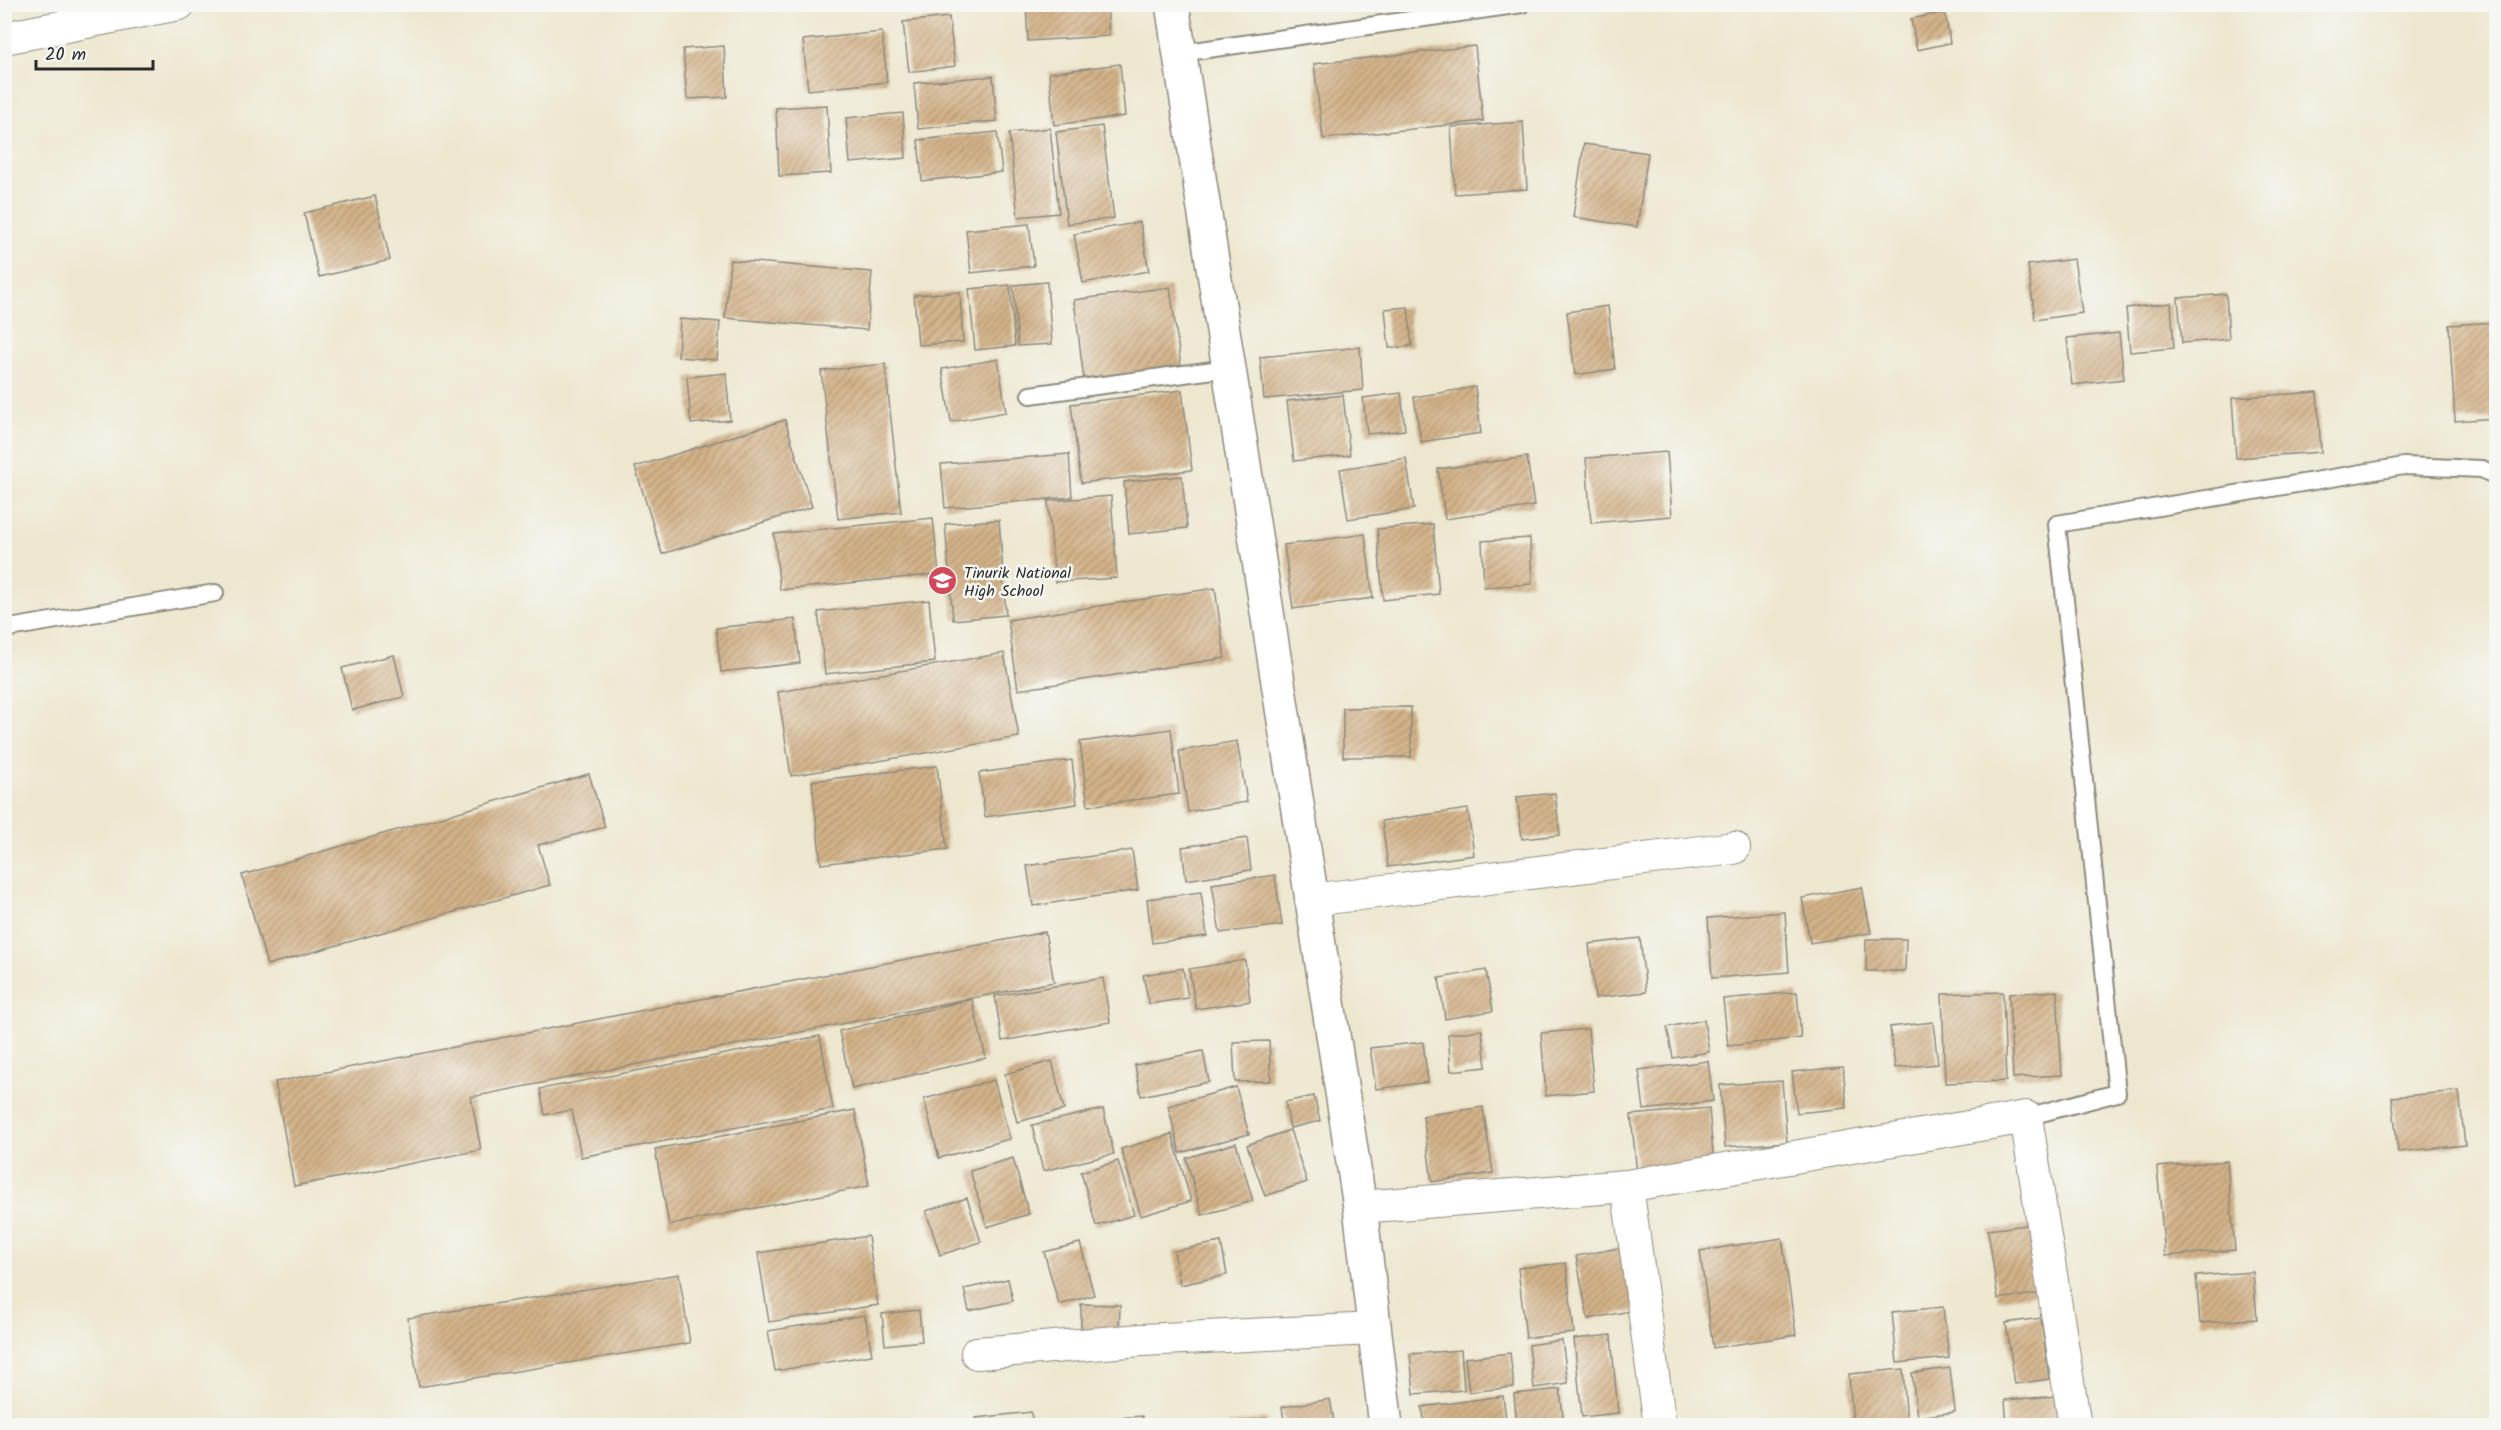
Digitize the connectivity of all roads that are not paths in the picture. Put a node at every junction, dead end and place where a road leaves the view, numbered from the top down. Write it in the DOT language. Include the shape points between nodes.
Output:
graph roads {
  1 [pos="179,4"];
  2 [pos="1172,4"];
  3 [pos="1522,4"];
  4 [pos="4,38"];
  5 [pos="1180,53"];
  6 [pos="1228,368"];
  7 [pos="1030,395"];
  8 [pos="2496,476"];
  9 [pos="215,593"];
  10 [pos="4,630"];
  11 [pos="1734,849"];
  12 [pos="1311,900"];
  13 [pos="2026,1117"];
  14 [pos="1627,1186"];
  15 [pos="1360,1207"];
  16 [pos="1374,1329"];
  17 [pos="977,1353"];
  18 [pos="1386,1425"];
  19 [pos="1660,1425"];
  20 [pos="2075,1425"];
  1 -- 4 [label="street"];
  2 -- 5 [label="street"];
  3 -- 5 [label="lane"];
  5 -- 6 [label="street"];
  6 -- 7 [label="lane"];
  6 -- 12 [label="street"];
  8 -- 13 [label="lane" via="2482,469 2404,466 2057,524 2117,1093"];
  9 -- 10 [label="lane"];
  11 -- 12 [label="street"];
  12 -- 15 [label="street"];
  13 -- 14 [label="street"];
  13 -- 20 [label="street"];
  14 -- 15 [label="street"];
  14 -- 19 [label="street"];
  15 -- 16 [label="street"];
  16 -- 17 [label="street" via="1142,1340"];
  16 -- 18 [label="street"];
}
